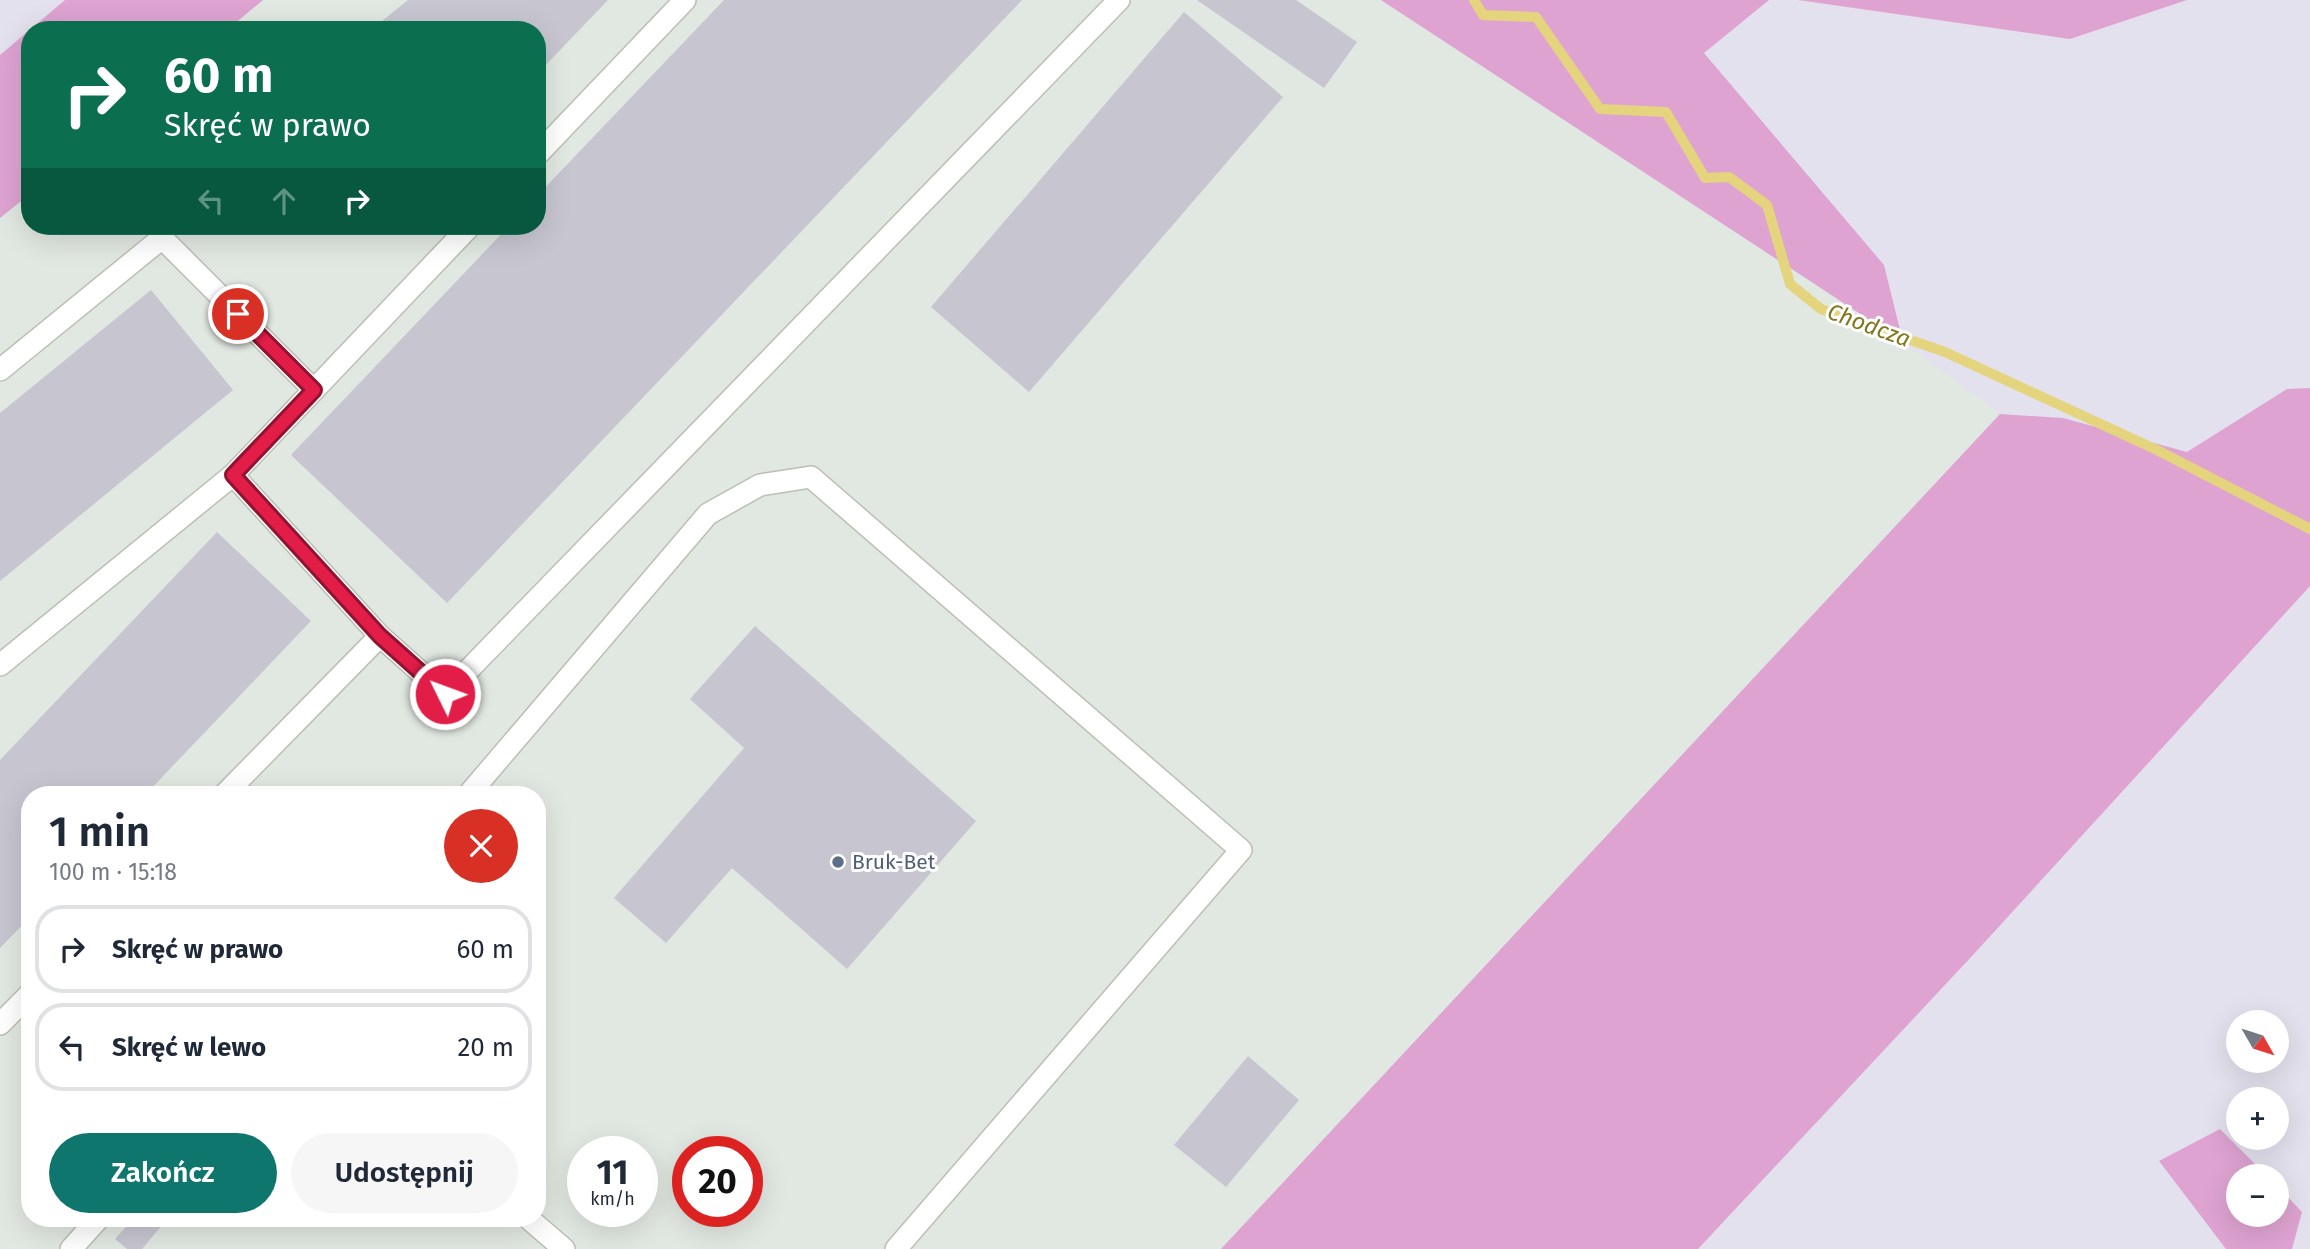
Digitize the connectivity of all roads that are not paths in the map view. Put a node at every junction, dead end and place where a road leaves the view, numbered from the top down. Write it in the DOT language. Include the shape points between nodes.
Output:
graph roads {
  1 [pos="685,0"];
  2 [pos="1108,4"];
  3 [pos="546,146"];
  4 [pos="461,235"];
  5 [pos="0,370"];
  6 [pos="314,390"];
  7 [pos="233,475"];
  8 [pos="380,636"];
  9 [pos="0,665"];
  10 [pos="233,786"];
  11 [pos="476,786"];
  12 [pos="21,1003"];
  13 [pos="0,1024"];
  14 [pos="91,1227"];
  15 [pos="538,1227"];
  16 [pos="71,1249"];
  17 [pos="564,1249"];
  18 [pos="896,1249"];
  1 -- 3 [label="lane"];
  2 -- 8 [label="lane" via="445,694"];
  4 -- 6 [label="lane"];
  5 -- 6 [label="lane" via="162,238"];
  6 -- 7 [label="lane"];
  7 -- 8 [label="lane"];
  7 -- 9 [label="lane"];
  8 -- 10 [label="lane"];
  11 -- 18 [label="lane" via="708,514 760,485 811,477 1241,850"];
  12 -- 13 [label="lane"];
  14 -- 16 [label="lane"];
  15 -- 17 [label="lane"];
}
